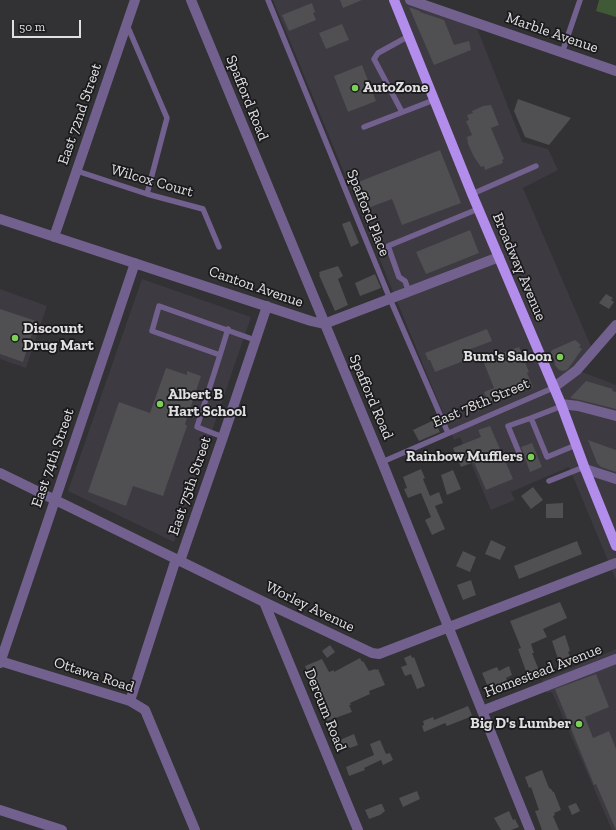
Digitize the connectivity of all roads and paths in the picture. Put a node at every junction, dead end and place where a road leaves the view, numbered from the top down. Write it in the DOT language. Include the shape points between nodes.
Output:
graph roads {
  1 [pos="135,0"];
  2 [pos="191,0"];
  3 [pos="268,0"];
  4 [pos="394,0"];
  5 [pos="410,0"];
  6 [pos="580,0"];
  7 [pos="127,24"];
  8 [pos="409,36"];
  9 [pos="562,53"];
  10 [pos="616,71"];
  11 [pos="434,100"];
  12 [pos="402,112"];
  13 [pos="364,127"];
  14 [pos="536,166"];
  15 [pos="77,171"];
  16 [pos="147,194"];
  17 [pos="472,194"];
  18 [pos="478,209"];
  19 [pos="0,218"];
  20 [pos="54,237"];
  21 [pos="219,247"];
  22 [pos="499,257"];
  23 [pos="135,263"];
  24 [pos="409,292"];
  25 [pos="390,299"];
  26 [pos="267,306"];
  27 [pos="324,324"];
  28 [pos="616,325"];
  29 [pos="228,330"];
  30 [pos="255,340"];
  31 [pos="220,355"];
  32 [pos="553,388"];
  33 [pos="561,405"];
  34 [pos="616,416"];
  35 [pos="531,418"];
  36 [pos="448,433"];
  37 [pos="223,437"];
  38 [pos="576,445"];
  39 [pos="520,455"];
  40 [pos="382,462"];
  41 [pos="584,468"];
  42 [pos="0,473"];
  43 [pos="616,479"];
  44 [pos="549,481"];
  45 [pos="55,499"];
  46 [pos="616,546"];
  47 [pos="178,560"];
  48 [pos="616,563"];
  49 [pos="264,602"];
  50 [pos="448,627"];
  51 [pos="616,658"];
  52 [pos="0,661"];
  53 [pos="130,701"];
  54 [pos="482,711"];
  55 [pos="0,810"];
  56 [pos="62,830"];
  57 [pos="195,830"];
  58 [pos="358,830"];
  59 [pos="530,830"];
  1 -- 7 [label="street, East 72nd Street"];
  2 -- 27 [label="street, Spafford Road"];
  3 -- 25 [label="lane, Spafford Place"];
  4 -- 8 [label="main road, Broadway Avenue"];
  5 -- 9 [label="street, Marble Avenue"];
  6 -- 9 [label="lane"];
  7 -- 15 [label="street, East 72nd Street"];
  7 -- 16 [label="lane" via="167,118"];
  8 -- 11 [label="main road, Broadway Avenue"];
  8 -- 12 [label="lane" via="378,53 374,59"];
  9 -- 10 [label="street, Marble Avenue"];
  11 -- 12 [label="lane"];
  11 -- 17 [label="main road, Broadway Avenue"];
  12 -- 13 [label="lane"];
  14 -- 17 [label="lane"];
  15 -- 16 [label="lane, Wilcox Court"];
  15 -- 20 [label="street, East 72nd Street"];
  16 -- 21 [label="lane, Wilcox Court" via="203,208"];
  17 -- 18 [label="main road, Broadway Avenue"];
  18 -- 22 [label="main road, Broadway Avenue"];
  18 -- 24 [label="lane" via="388,246 399,277 405,282"];
  19 -- 20 [label="street, Canton Avenue"];
  20 -- 23 [label="street, Canton Avenue"];
  22 -- 24 [label="street"];
  22 -- 32 [label="main road, Broadway Avenue"];
  23 -- 26 [label="street, Canton Avenue"];
  23 -- 45 [label="street, East 74th Street"];
  24 -- 25 [label="street"];
  25 -- 27 [label="street"];
  25 -- 36 [label="lane, Spafford Place"];
  26 -- 27 [label="street, Canton Avenue"];
  26 -- 30 [label="street, East 75th Street"];
  27 -- 40 [label="street, Spafford Road"];
  28 -- 32 [label="street, East 78th Street" via="577,370"];
  29 -- 30 [label="lane"];
  29 -- 31 [label="lane"];
  29 -- 31 [label="lane" via="159,306 152,331"];
  30 -- 37 [label="street, East 75th Street"];
  31 -- 37 [label="lane" via="197,427"];
  32 -- 33 [label="main road, Broadway Avenue"];
  32 -- 36 [label="lane, East 78th Street"];
  33 -- 34 [label="street" via="578,406"];
  33 -- 35 [label="lane"];
  33 -- 38 [label="main road, Broadway Avenue"];
  35 -- 38 [label="lane" via="547,457"];
  35 -- 39 [label="lane" via="508,426"];
  36 -- 40 [label="lane, East 78th Street"];
  37 -- 47 [label="street, East 75th Street"];
  38 -- 41 [label="main road, Broadway Avenue"];
  40 -- 50 [label="street, Spafford Road"];
  41 -- 43 [label="street"];
  41 -- 44 [label="lane"];
  41 -- 46 [label="main road, Broadway Avenue"];
  42 -- 45 [label="street, Worley Avenue"];
  45 -- 47 [label="street, Worley Avenue"];
  45 -- 52 [label="street, East 74th Street"];
  47 -- 49 [label="street, Worley Avenue"];
  47 -- 53 [label="street, East 75th Street"];
  48 -- 50 [label="street, Worley Avenue"];
  49 -- 50 [label="street, Worley Avenue" via="379,654"];
  49 -- 58 [label="street, Dercum Road"];
  50 -- 54 [label="street, Spafford Road"];
  51 -- 54 [label="street, Homestead Avenue"];
  52 -- 53 [label="street, Ottawa Road"];
  53 -- 57 [label="street, Ottawa Road" via="146,710"];
  54 -- 59 [label="street, Spafford Road"];
  55 -- 56 [label="street"];
}
